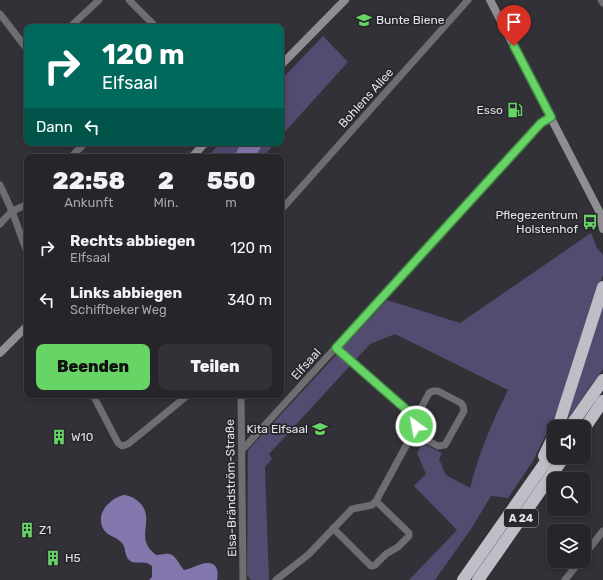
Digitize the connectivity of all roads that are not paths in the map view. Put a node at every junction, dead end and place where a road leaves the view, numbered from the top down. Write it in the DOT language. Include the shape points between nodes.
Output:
graph roads {
  1 [pos="129,0"];
  2 [pos="345,0"];
  3 [pos="468,0"];
  4 [pos="602,0"];
  5 [pos="97,1"];
  6 [pos="493,1"];
  7 [pos="603,3"];
  8 [pos="0,14"];
  9 [pos="73,24"];
  10 [pos="153,24"];
  11 [pos="24,45"];
  12 [pos="284,62"];
  13 [pos="551,117"];
  14 [pos="82,146"];
  15 [pos="202,146"];
  16 [pos="74,154"];
  17 [pos="195,154"];
  18 [pos="0,185"];
  19 [pos="24,206"];
  20 [pos="284,207"];
  21 [pos="12,211"];
  22 [pos="601,212"];
  23 [pos="0,224"];
  24 [pos="603,229"];
  25 [pos="24,244"];
  26 [pos="603,287"];
  27 [pos="603,298"];
  28 [pos="596,311"];
  29 [pos="24,329"];
  30 [pos="336,348"];
  31 [pos="0,354"];
  32 [pos="603,380"];
  33 [pos="95,398"];
  34 [pos="184,398"];
  35 [pos="241,398"];
  36 [pos="603,401"];
  37 [pos="416,418"];
  38 [pos="560,420"];
  39 [pos="575,420"];
  40 [pos="590,420"];
  41 [pos="413,432"];
  42 [pos="242,450"];
  43 [pos="547,450"];
  44 [pos="547,460"];
  45 [pos="559,464"];
  46 [pos="534,479"];
  47 [pos="376,501"];
  48 [pos="334,528"];
  49 [pos="603,531"];
  50 [pos="591,546"];
  51 [pos="574,568"];
  52 [pos="243,580"];
  53 [pos="276,580"];
  54 [pos="463,580"];
  55 [pos="478,580"];
  56 [pos="565,580"];
  1 -- 10 [label="street"];
  2 -- 12 [label="main road"];
  3 -- 20 [label="street, Bohlens Allee"];
  4 -- 7 [label="street"];
  5 -- 9 [label="street"];
  6 -- 13 [label="main road"];
  8 -- 11 [label="street"];
  13 -- 22 [label="main road"];
  13 -- 30 [label="street, Elfsaal" via="541,123"];
  14 -- 16 [label="street"];
  15 -- 17 [label="main road"];
  18 -- 21 [label="street"];
  19 -- 21 [label="street"];
  21 -- 23 [label="street"];
  21 -- 25 [label="street"];
  22 -- 24 [label="main road"];
  26 -- 28 [label="highway"];
  27 -- 28 [label="highway"];
  28 -- 38 [label="highway"];
  29 -- 31 [label="main road"];
  30 -- 37 [label="street"];
  30 -- 42 [label="street, Elfsaal"];
  32 -- 39 [label="highway"];
  33 -- 34 [label="street" via="122,446 128,444"];
  35 -- 42 [label="street, Elsa-Brändström-Straße"];
  36 -- 40 [label="highway"];
  37 -- 41 [label="street"];
  37 -- 41 [label="street" via="433,390 463,406 464,411 445,445 438,446"];
  41 -- 47 [label="street"];
  42 -- 52 [label="street, Elsa-Brändström-Straße"];
  43 -- 46 [label="highway"];
  44 -- 46 [label="highway, A 24"];
  45 -- 55 [label="highway, A 24"];
  46 -- 54 [label="highway, A 24"];
  47 -- 48 [label="street" via="372,505 352,509"];
  47 -- 48 [label="street" via="409,533 409,536 375,565 371,566"];
  48 -- 53 [label="street" via="309,554"];
  49 -- 50 [label="street"];
  51 -- 56 [label="street"];
}
